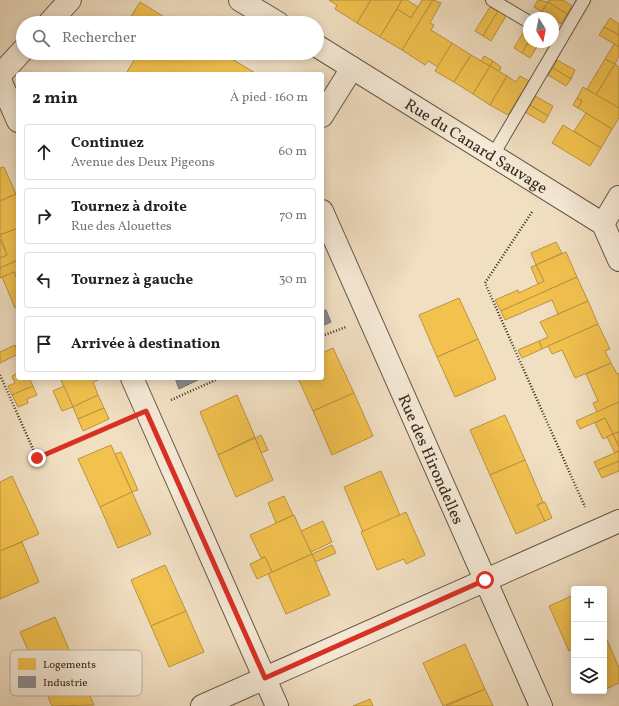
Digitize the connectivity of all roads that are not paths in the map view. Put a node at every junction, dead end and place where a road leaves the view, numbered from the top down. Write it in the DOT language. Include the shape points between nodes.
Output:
graph roads {
  1 [pos="70,0"];
  2 [pos="240,0"];
  3 [pos="492,0"];
  4 [pos="584,0"];
  5 [pos="55,16"];
  6 [pos="266,16"];
  7 [pos="523,18"];
  8 [pos="559,34"];
  9 [pos="551,48"];
  10 [pos="324,50"];
  11 [pos="16,58"];
  12 [pos="352,68"];
  13 [pos="0,75"];
  14 [pos="0,80"];
  15 [pos="324,113"];
  16 [pos="16,116"];
  17 [pos="493,155"];
  18 [pos="619,197"];
  19 [pos="324,216"];
  20 [pos="603,224"];
  21 [pos="619,260"];
  22 [pos="133,380"];
  23 [pos="619,521"];
  24 [pos="485,580"];
  25 [pos="265,678"];
  26 [pos="202,706"];
  27 [pos="277,706"];
  28 [pos="541,706"];
  1 -- 5 [label="street"];
  2 -- 6 [label="street"];
  3 -- 7 [label="lane"];
  4 -- 8 [label="lane"];
  9 -- 17 [label="lane"];
  10 -- 12 [label="street, Rue du Canard Sauvage"];
  11 -- 13 [label="street"];
  12 -- 15 [label="street"];
  12 -- 17 [label="street, Rue du Canard Sauvage"];
  14 -- 16 [label="street"];
  17 -- 20 [label="street, Rue du Canard Sauvage"];
  18 -- 20 [label="street"];
  19 -- 24 [label="street, Rue des Hirondelles"];
  20 -- 21 [label="street"];
  22 -- 25 [label="street"];
  23 -- 24 [label="street"];
  24 -- 25 [label="street"];
  24 -- 28 [label="street, Rue des Hirondelles"];
  25 -- 26 [label="street"];
  25 -- 27 [label="street"];
}
